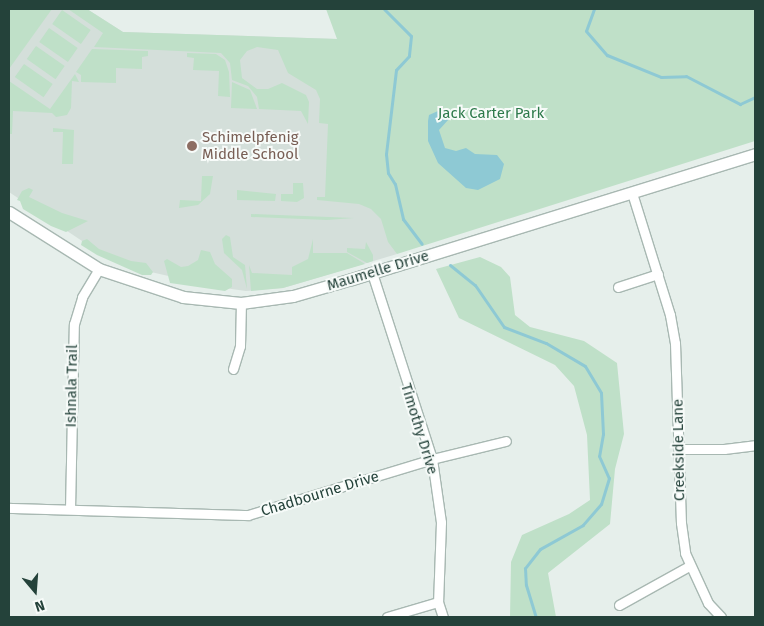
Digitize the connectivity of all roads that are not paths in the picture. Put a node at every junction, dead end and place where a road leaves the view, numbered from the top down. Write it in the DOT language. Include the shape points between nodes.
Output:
graph roads {
  1 [pos="755,154"];
  2 [pos="632,193"];
  3 [pos="9,212"];
  4 [pos="99,268"];
  5 [pos="372,273"];
  6 [pos="658,274"];
  7 [pos="618,287"];
  8 [pos="241,303"];
  9 [pos="233,370"];
  10 [pos="506,441"];
  11 [pos="755,445"];
  12 [pos="680,449"];
  13 [pos="432,459"];
  14 [pos="9,508"];
  15 [pos="70,509"];
  16 [pos="689,566"];
  17 [pos="438,602"];
  18 [pos="619,605"];
  19 [pos="387,617"];
  20 [pos="443,617"];
  21 [pos="721,617"];
  1 -- 2 [label="street, Maumelle Drive"];
  2 -- 5 [label="street, Maumelle Drive"];
  2 -- 6 [label="street, Creekside Lane"];
  3 -- 4 [label="street, Maumelle Drive"];
  4 -- 8 [label="street, Maumelle Drive" via="183,297"];
  4 -- 15 [label="street, Ishnala Trail" via="82,297 74,324"];
  5 -- 8 [label="street, Maumelle Drive" via="293,296"];
  5 -- 13 [label="street, Timothy Drive"];
  6 -- 7 [label="street"];
  6 -- 12 [label="street, Creekside Lane" via="675,343"];
  8 -- 9 [label="street" via="240,346"];
  10 -- 13 [label="street, Chadbourne Drive"];
  11 -- 12 [label="street"];
  12 -- 16 [label="street, Creekside Lane" via="681,523"];
  13 -- 15 [label="street, Chadbourne Drive" via="248,515"];
  13 -- 17 [label="street, Timothy Drive" via="441,522"];
  14 -- 15 [label="street, Chadbourne Drive"];
  16 -- 18 [label="street"];
  16 -- 21 [label="street, Creekside Lane" via="708,603"];
  17 -- 19 [label="street"];
  17 -- 20 [label="street, Timothy Drive"];
}
